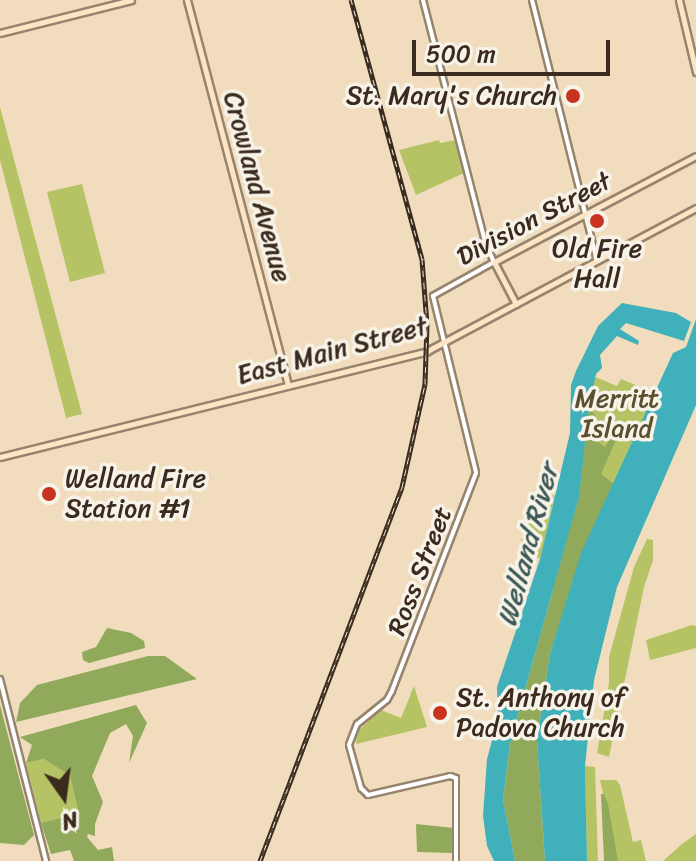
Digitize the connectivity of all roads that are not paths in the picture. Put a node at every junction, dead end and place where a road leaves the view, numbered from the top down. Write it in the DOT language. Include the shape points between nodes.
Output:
graph roads {
  1 [pos="131,0"];
  2 [pos="423,0"];
  3 [pos="532,0"];
  4 [pos="679,0"];
  5 [pos="188,2"];
  6 [pos="0,33"];
  7 [pos="696,72"];
  8 [pos="696,156"];
  9 [pos="696,208"];
  10 [pos="586,214"];
  11 [pos="597,261"];
  12 [pos="494,262"];
  13 [pos="511,294"];
  14 [pos="516,304"];
  15 [pos="497,314"];
  16 [pos="443,343"];
  17 [pos="288,385"];
  18 [pos="0,457"];
  19 [pos="0,679"];
  20 [pos="46,861"];
  21 [pos="456,861"];
  1 -- 6 [label="main road"];
  2 -- 12 [label="street"];
  3 -- 10 [label="street"];
  4 -- 7 [label="main road"];
  5 -- 17 [label="main road, Crowland Avenue"];
  8 -- 10 [label="main road, Division Street"];
  9 -- 11 [label="main road, East Main Street"];
  10 -- 11 [label="street"];
  10 -- 12 [label="main road, Division Street"];
  11 -- 14 [label="main road, East Main Street"];
  12 -- 13 [label="main road"];
  12 -- 16 [label="street, Division Street" via="434,294"];
  13 -- 14 [label="main road"];
  13 -- 15 [label="main road" via="511,305"];
  14 -- 15 [label="main road, East Main Street"];
  15 -- 16 [label="main road, East Main Street"];
  16 -- 17 [label="main road, East Main Street"];
  16 -- 21 [label="street, Ross Street" via="476,473 390,695 350,734 351,755 365,794 456,778"];
  17 -- 18 [label="main road, East Main Street"];
  19 -- 20 [label="street"];
}
